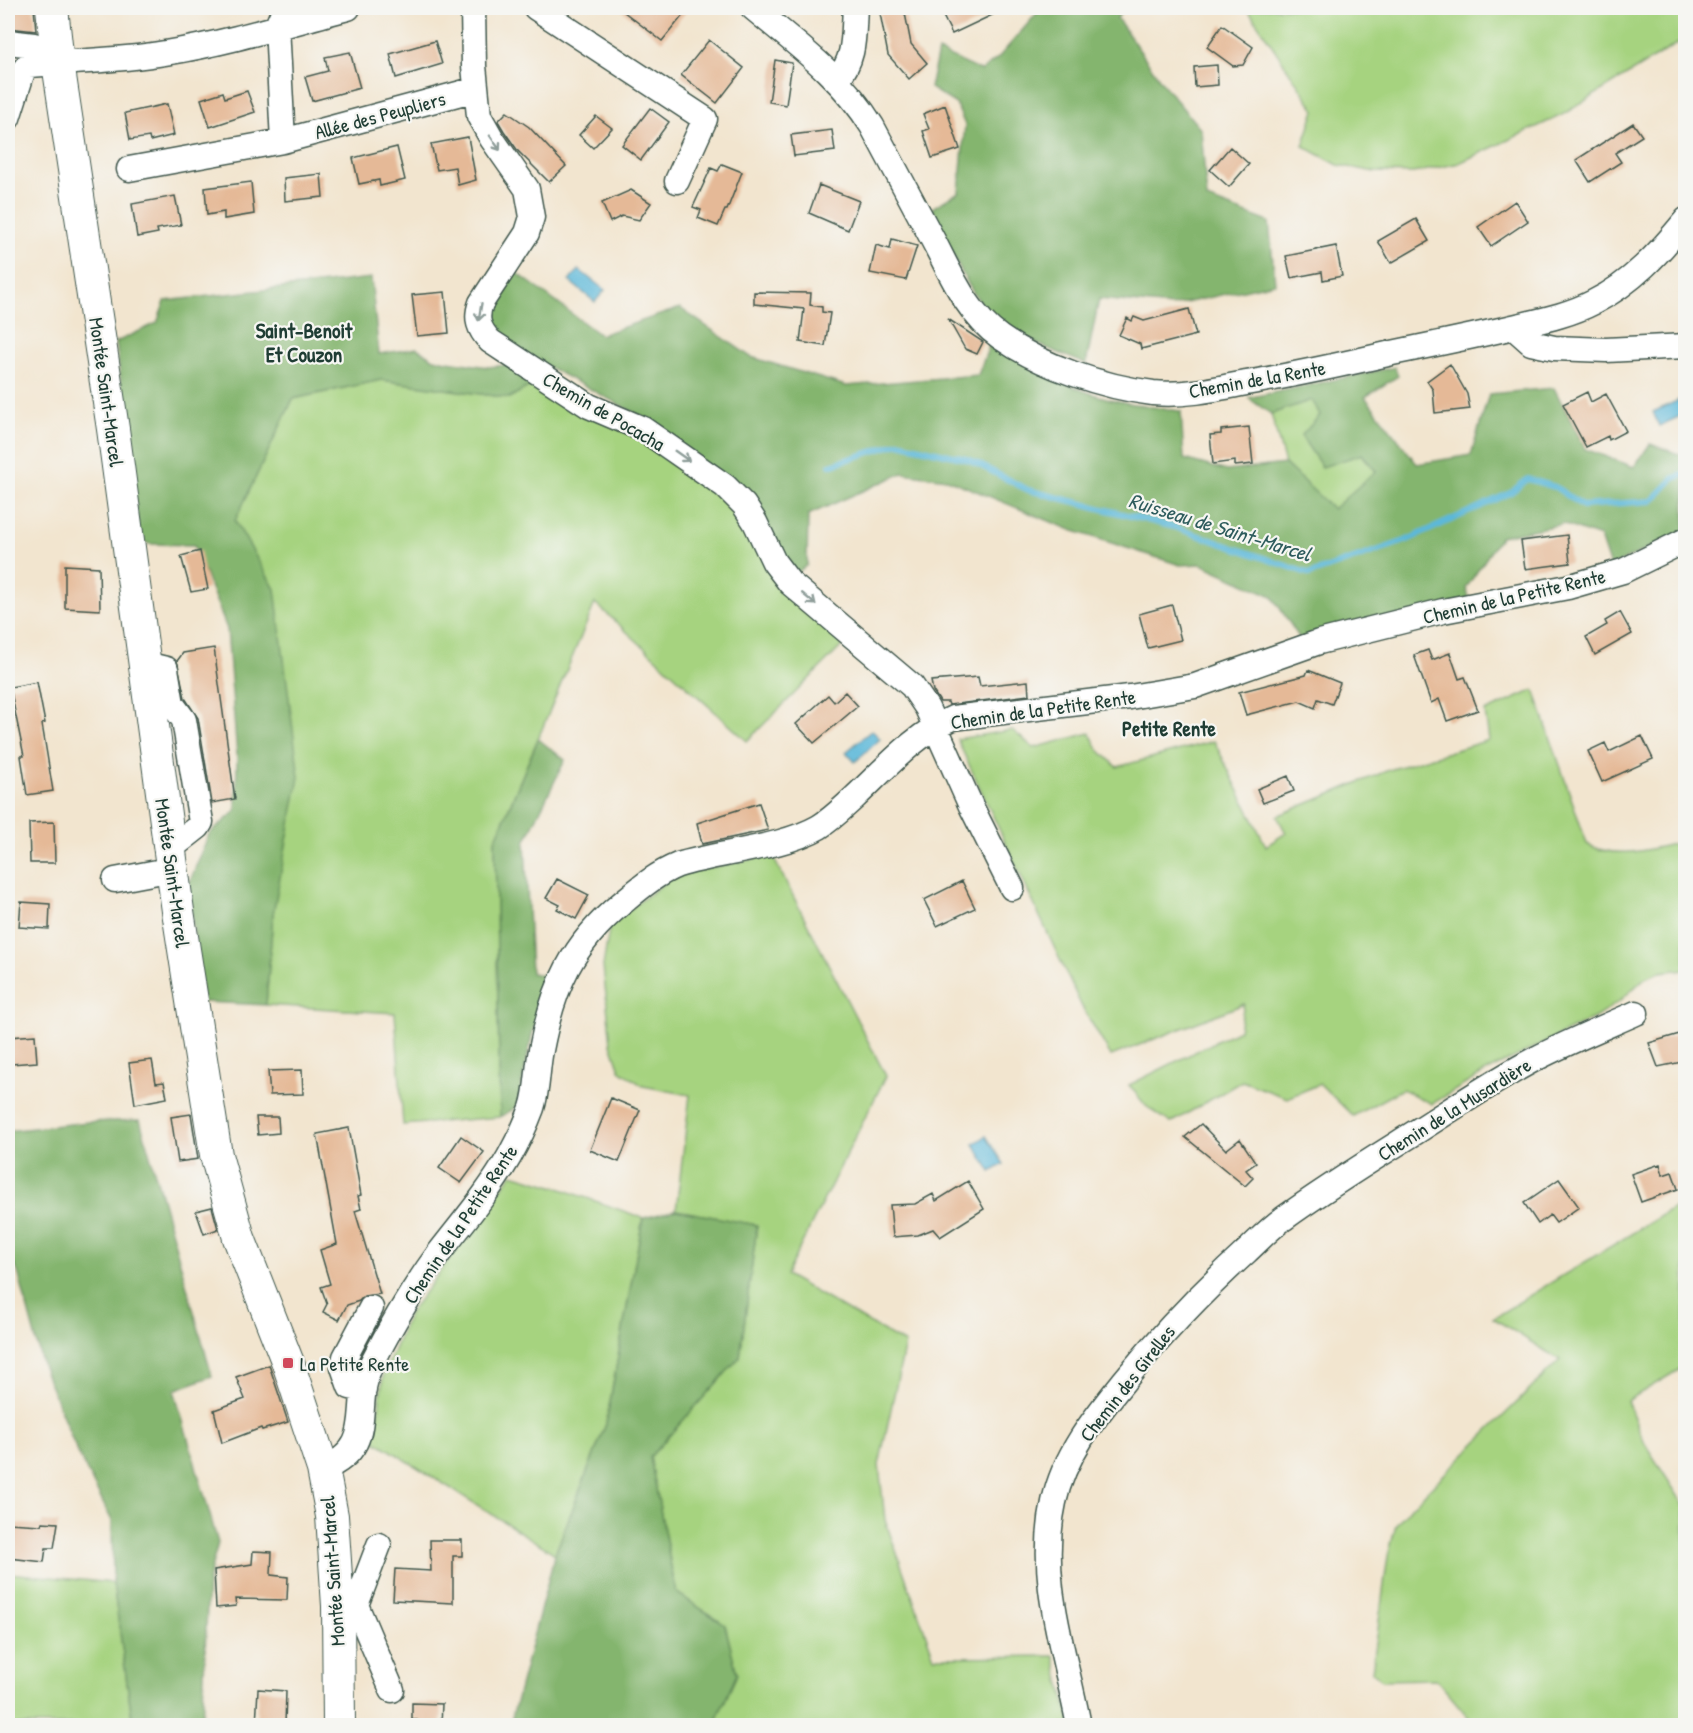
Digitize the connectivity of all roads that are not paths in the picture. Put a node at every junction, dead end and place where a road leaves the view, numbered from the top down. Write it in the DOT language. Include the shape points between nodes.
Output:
graph roads {
  1 [pos="52,8"];
  2 [pos="348,8"];
  3 [pos="473,8"];
  4 [pos="536,8"];
  5 [pos="753,8"];
  6 [pos="855,8"];
  7 [pos="281,17"];
  8 [pos="8,42"];
  9 [pos="58,63"];
  10 [pos="837,80"];
  11 [pos="476,89"];
  12 [pos="8,118"];
  13 [pos="283,141"];
  14 [pos="129,169"];
  15 [pos="677,181"];
  16 [pos="1686,220"];
  17 [pos="1513,327"];
  18 [pos="1686,346"];
  19 [pos="1686,540"];
  20 [pos="934,726"];
  21 [pos="171,859"];
  22 [pos="115,880"];
  23 [pos="1012,888"];
  24 [pos="1636,1013"];
  25 [pos="1281,1220"];
  26 [pos="371,1308"];
  27 [pos="364,1390"];
  28 [pos="323,1469"];
  29 [pos="379,1545"];
  30 [pos="347,1605"];
  31 [pos="392,1690"];
  32 [pos="339,1725"];
  33 [pos="1079,1725"];
  1 -- 9 [label="main road, Montée Saint-Marcel"];
  2 -- 7 [label="street"];
  3 -- 11 [label="street, Chemin de Pocacha"];
  4 -- 15 [label="street" via="705,119"];
  5 -- 10 [label="street, Chemin de la Rente"];
  6 -- 10 [label="street" via="850,59"];
  7 -- 9 [label="street" via="168,53"];
  7 -- 13 [label="street"];
  8 -- 9 [label="street" via="34,45"];
  9 -- 12 [label="street" via="28,65 22,71"];
  9 -- 21 [label="main road, Montée Saint-Marcel" via="113,429"];
  10 -- 17 [label="street, Chemin de la Rente" via="872,126 976,314 1000,337 1072,372 1128,389 1200,392"];
  11 -- 13 [label="street, Allée des Peupliers"];
  11 -- 20 [label="street, Chemin de Pocacha, one-way" via="479,116 527,189 532,217 527,233 477,312 482,332 551,382 589,406 644,429 725,486 744,505 774,562 790,583 912,686"];
  13 -- 14 [label="street, Allée des Peupliers"];
  16 -- 17 [label="street, Chemin de la Rente" via="1653,258 1614,291 1570,314"];
  17 -- 18 [label="street" via="1531,342 1554,348"];
  19 -- 20 [label="street, Chemin de la Petite Rente" via="1623,571 1568,587 1319,642 1195,686 954,718"];
  20 -- 23 [label="street"];
  20 -- 27 [label="street, Chemin de la Petite Rente" via="820,826 798,837 665,870 607,916 580,944 558,987 541,1051 532,1107 508,1158 397,1316 369,1369"];
  21 -- 22 [label="street"];
  21 -- 28 [label="main road, Montée Saint-Marcel" via="216,1155 238,1238 288,1363"];
  24 -- 25 [label="street, Chemin de la Musardière" via="1504,1076"];
  25 -- 33 [label="street, Chemin des Girelles" via="1225,1270 1146,1354 1092,1421 1067,1463 1054,1500 1047,1564 1058,1637"];
  26 -- 27 [label="street" via="343,1367 350,1387"];
  27 -- 28 [label="street, Chemin de la Petite Rente" via="360,1430 352,1451"];
  28 -- 30 [label="main road, Montée Saint-Marcel"];
  29 -- 30 [label="street"];
  30 -- 31 [label="street"];
  30 -- 32 [label="main road, Montée Saint-Marcel"];
}
